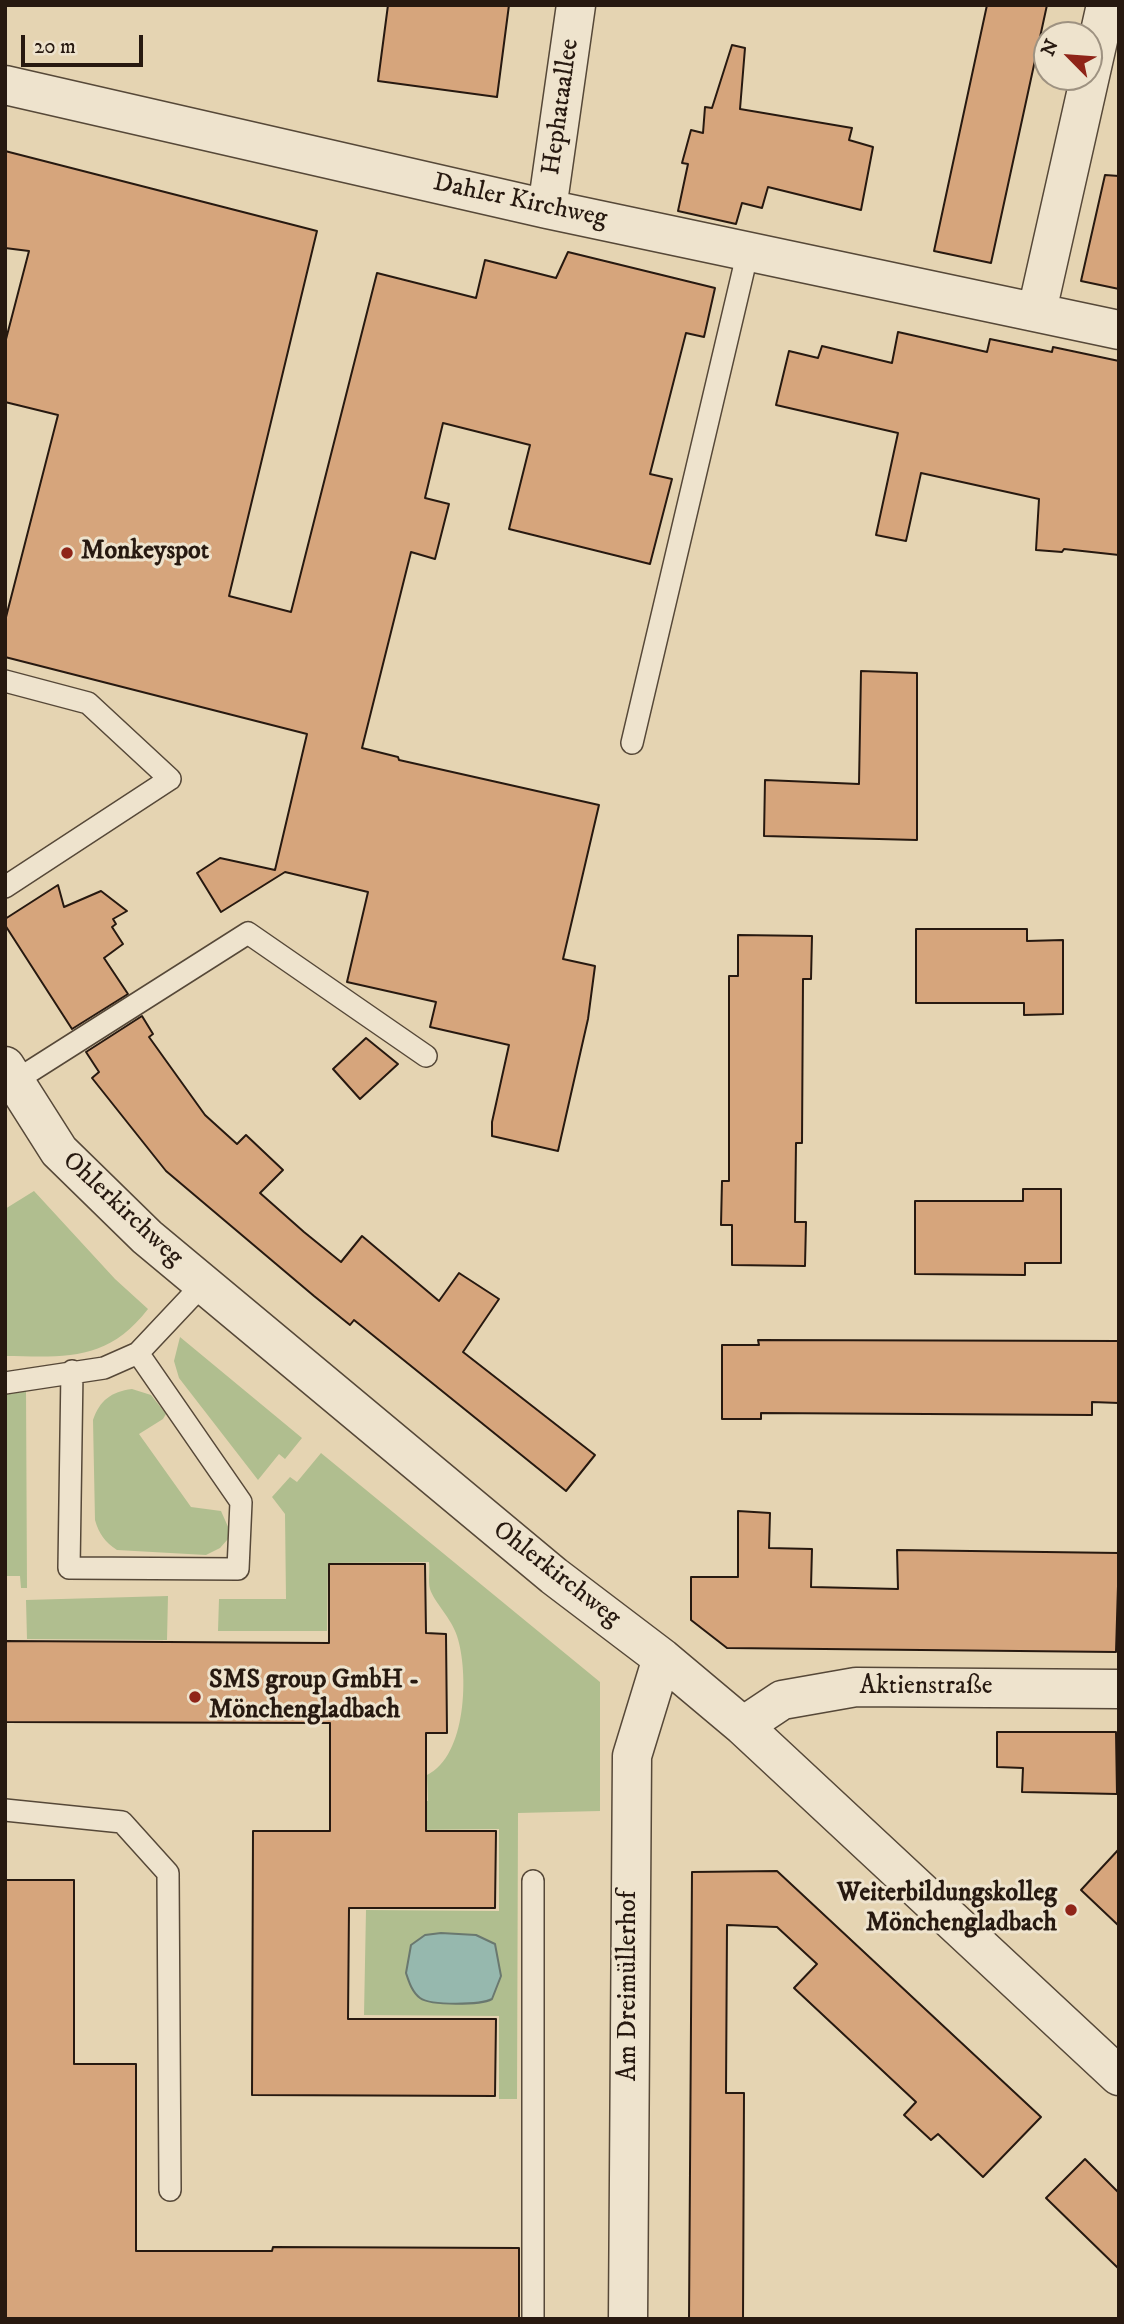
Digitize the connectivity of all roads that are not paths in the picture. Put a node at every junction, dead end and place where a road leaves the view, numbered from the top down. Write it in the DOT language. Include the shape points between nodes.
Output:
graph roads {
  1 [pos="576,5"];
  2 [pos="1106,5"];
  3 [pos="5,85"];
  4 [pos="547,208"];
  5 [pos="748,251"];
  6 [pos="1037,311"];
  7 [pos="1119,330"];
  8 [pos="5,681"];
  9 [pos="632,743"];
  10 [pos="5,887"];
  11 [pos="426,1056"];
  12 [pos="10,1073"];
  13 [pos="203,1284"];
  14 [pos="138,1353"];
  15 [pos="72,1371"];
  16 [pos="5,1382"];
  17 [pos="662,1658"];
  18 [pos="1119,1689"];
  19 [pos="743,1726"];
  20 [pos="5,1810"];
  21 [pos="533,1881"];
  22 [pos="1119,2076"];
  23 [pos="170,2190"];
  24 [pos="533,2319"];
  25 [pos="628,2319"];
  1 -- 4 [label="street, Hephataallee"];
  2 -- 6 [label="street"];
  3 -- 4 [label="street, Dahler Kirchweg"];
  4 -- 5 [label="street, Dahler Kirchweg"];
  5 -- 6 [label="street, Dahler Kirchweg"];
  5 -- 9 [label="lane"];
  6 -- 7 [label="street, Dahler Kirchweg"];
  8 -- 10 [label="lane" via="88,703 170,779"];
  11 -- 12 [label="lane" via="247,933"];
  12 -- 13 [label="street, Ohlerkirchweg" via="59,1151"];
  13 -- 14 [label="lane"];
  13 -- 17 [label="street, Ohlerkirchweg" via="554,1576"];
  14 -- 15 [label="lane" via="104,1368"];
  14 -- 15 [label="lane" via="240,1502 238,1569 69,1568"];
  15 -- 16 [label="lane"];
  17 -- 19 [label="street, Ohlerkirchweg"];
  17 -- 25 [label="street, Am Dreimüllerhof" via="632,1756"];
  18 -- 19 [label="street, Aktienstraße" via="856,1687 782,1700"];
  19 -- 22 [label="street, Ohlerkirchweg"];
  20 -- 23 [label="lane" via="122,1822 168,1873"];
  21 -- 24 [label="lane"];
}
